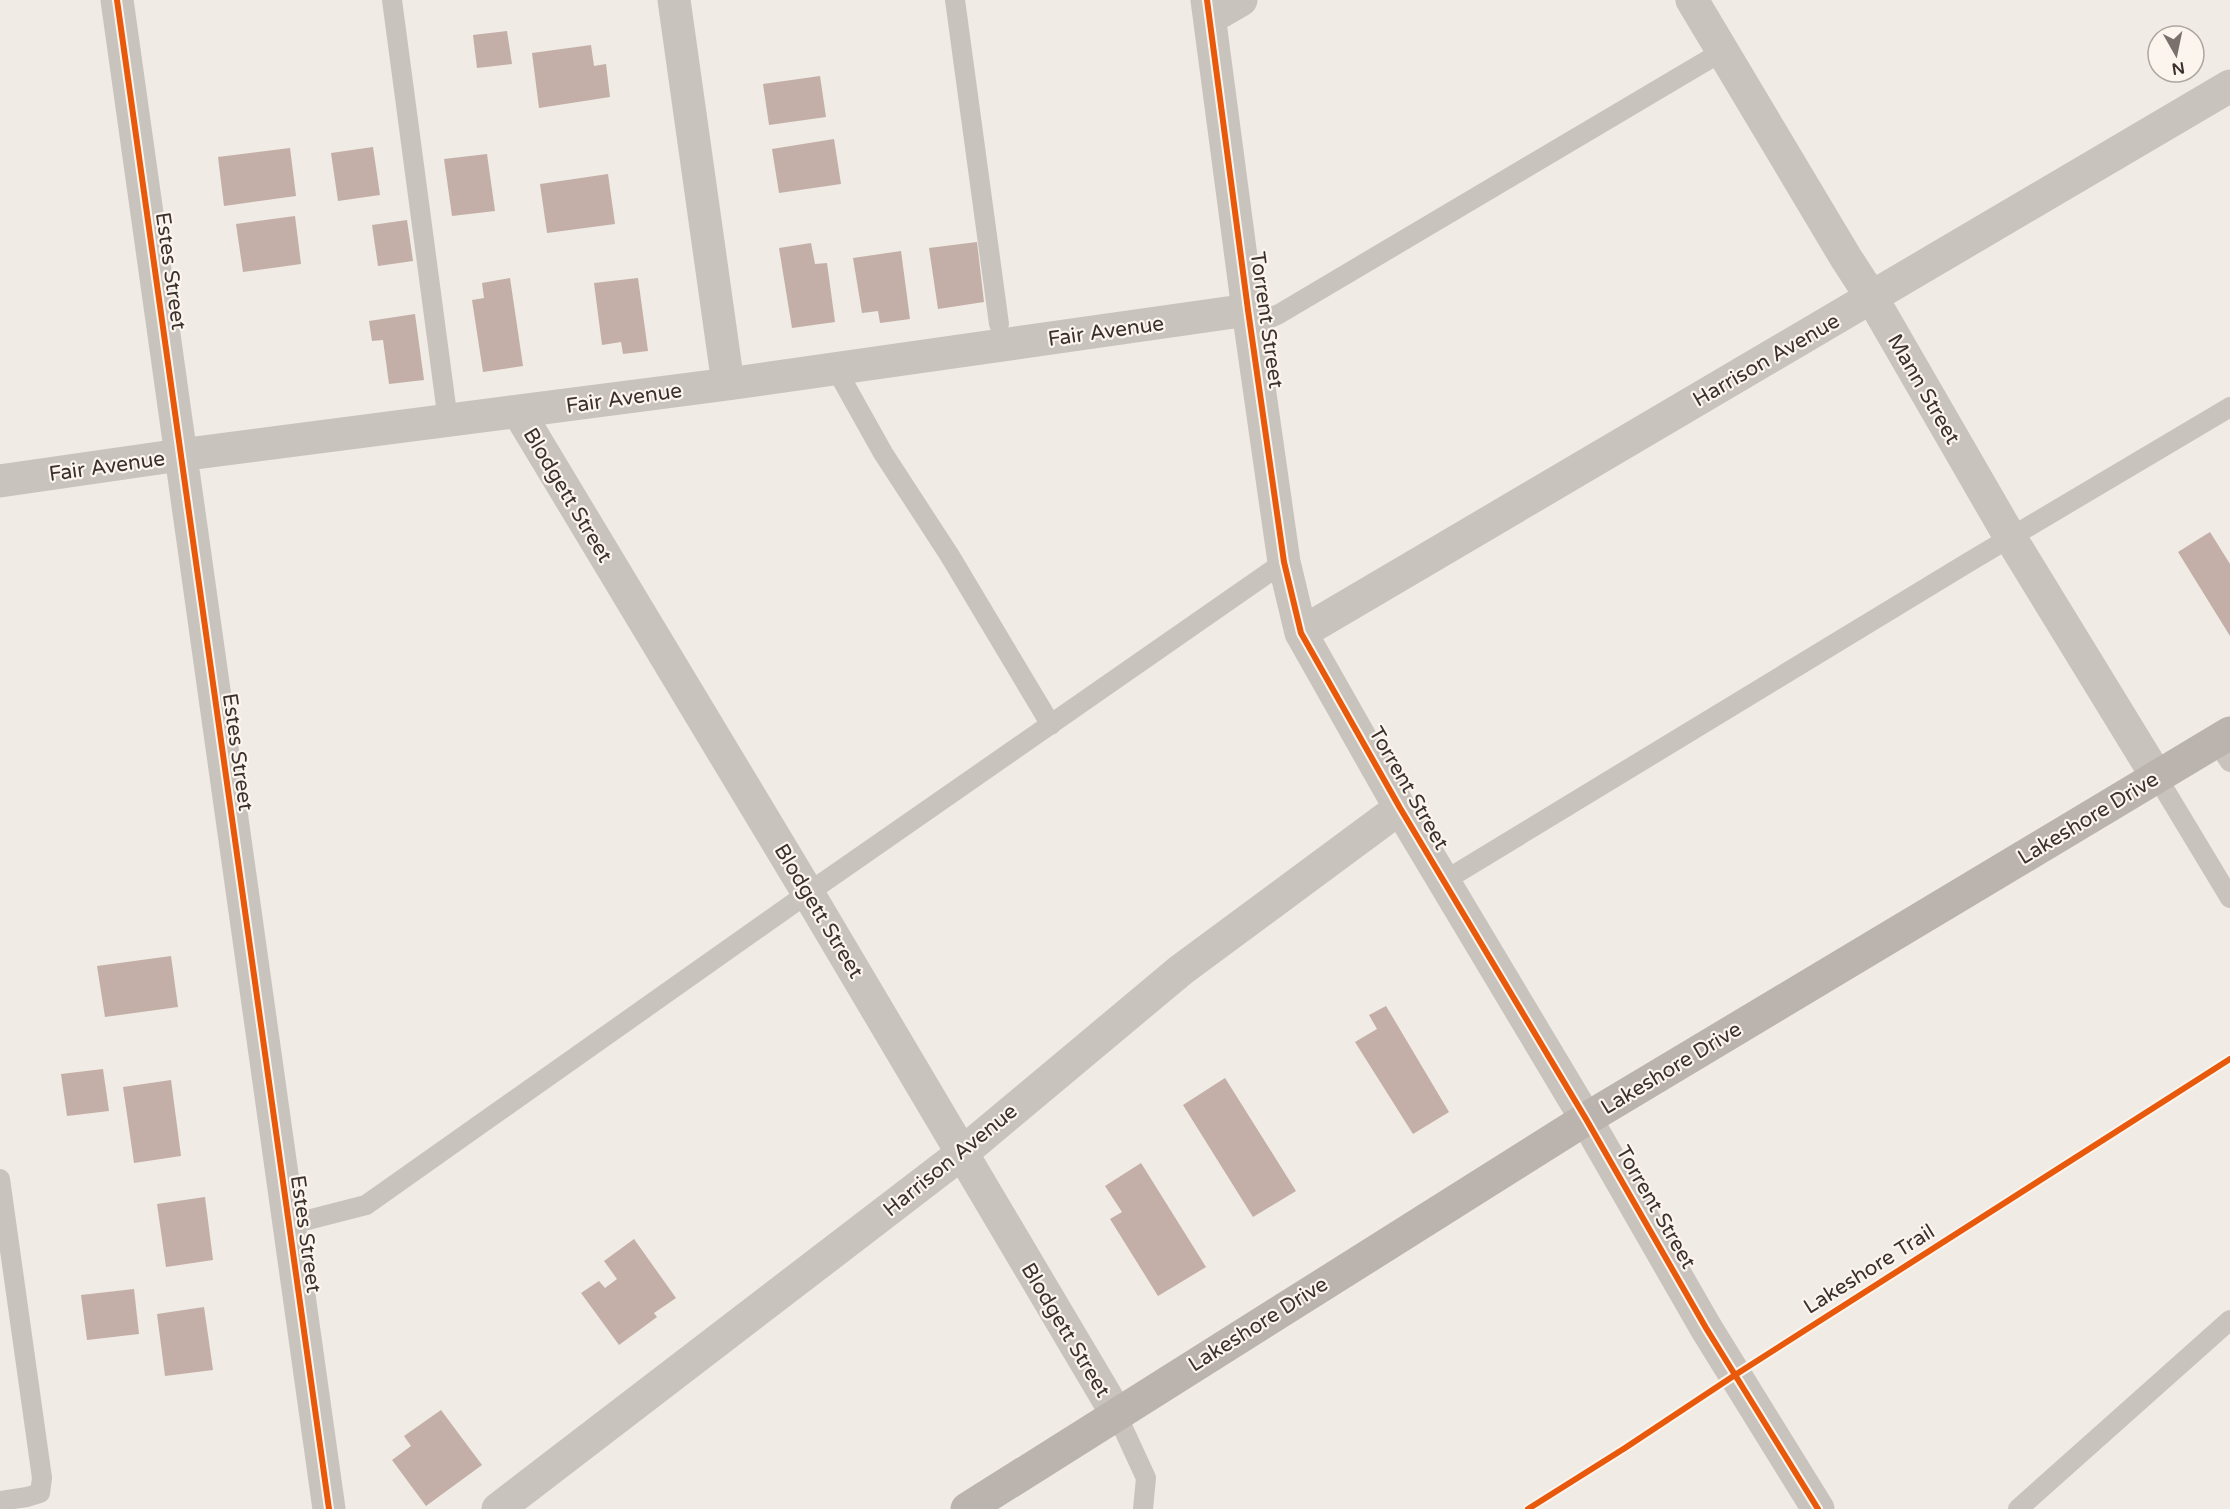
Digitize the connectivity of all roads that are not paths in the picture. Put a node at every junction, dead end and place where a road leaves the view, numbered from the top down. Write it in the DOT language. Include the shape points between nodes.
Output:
graph roads {
  1 [pos="117,0"];
  2 [pos="392,0"];
  3 [pos="674,0"];
  4 [pos="955,0"];
  5 [pos="1241,0"];
  6 [pos="1692,0"];
  7 [pos="1209,9"];
  8 [pos="1723,51"];
  9 [pos="2230,86"];
  10 [pos="1872,298"];
  11 [pos="1249,316"];
  12 [pos="999,324"];
  13 [pos="836,369"];
  14 [pos="728,384"];
  15 [pos="2230,407"];
  16 [pos="518,411"];
  17 [pos="448,421"];
  18 [pos="180,455"];
  19 [pos="0,481"];
  20 [pos="2010,537"];
  21 [pos="1284,562"];
  22 [pos="1301,633"];
  23 [pos="1051,725"];
  24 [pos="2226,745"];
  25 [pos="2157,777"];
  26 [pos="1400,808"];
  27 [pos="1444,881"];
  28 [pos="808,893"];
  29 [pos="2230,898"];
  30 [pos="1586,1119"];
  31 [pos="961,1154"];
  32 [pos="0,1179"];
  33 [pos="288,1225"];
  34 [pos="2230,1320"];
  35 [pos="1116,1413"];
  36 [pos="0,1501"];
  37 [pos="328,1509"];
  38 [pos="498,1509"];
  39 [pos="966,1509"];
  40 [pos="1143,1509"];
  41 [pos="1818,1509"];
  42 [pos="2018,1509"];
  1 -- 18 [label="street, Estes Street"];
  2 -- 17 [label="lane"];
  3 -- 14 [label="street"];
  4 -- 12 [label="lane"];
  5 -- 7 [label="street"];
  6 -- 8 [label="street, Mann Street"];
  7 -- 11 [label="street, Torrent Street"];
  8 -- 10 [label="street, Mann Street"];
  8 -- 11 [label="lane" via="1279,314 1270,318"];
  9 -- 10 [label="street, Harrison Avenue"];
  10 -- 20 [label="street, Mann Street"];
  10 -- 22 [label="street, Harrison Avenue"];
  11 -- 13 [label="street, Fair Avenue"];
  11 -- 21 [label="street, Torrent Street"];
  13 -- 14 [label="street, Fair Avenue"];
  13 -- 23 [label="lane" via="883,453"];
  14 -- 16 [label="street, Fair Avenue"];
  15 -- 20 [label="lane"];
  16 -- 17 [label="street, Fair Avenue"];
  16 -- 28 [label="street, Blodgett Street"];
  17 -- 18 [label="street, Fair Avenue"];
  18 -- 19 [label="street, Fair Avenue"];
  18 -- 33 [label="street, Estes Street"];
  20 -- 25 [label="street, Mann Street"];
  20 -- 27 [label="lane"];
  21 -- 22 [label="street, Torrent Street"];
  21 -- 23 [label="lane"];
  22 -- 26 [label="street, Torrent Street"];
  23 -- 28 [label="lane"];
  24 -- 25 [label="main road, Lakeshore Drive"];
  25 -- 29 [label="lane"];
  25 -- 30 [label="main road, Lakeshore Drive"];
  26 -- 27 [label="street, Torrent Street"];
  26 -- 31 [label="street, Harrison Avenue" via="1181,970"];
  27 -- 30 [label="street, Torrent Street"];
  28 -- 31 [label="street, Blodgett Street"];
  28 -- 33 [label="lane" via="366,1205"];
  30 -- 35 [label="main road, Lakeshore Drive"];
  30 -- 41 [label="street, Torrent Street" via="1706,1328"];
  31 -- 35 [label="street, Blodgett Street"];
  31 -- 38 [label="street, Harrison Avenue"];
  32 -- 36 [label="lane" via="42,1478 40,1493"];
  33 -- 37 [label="street, Estes Street"];
  34 -- 42 [label="lane"];
  35 -- 39 [label="main road, Lakeshore Drive"];
  35 -- 40 [label="lane" via="1146,1478"];
}
